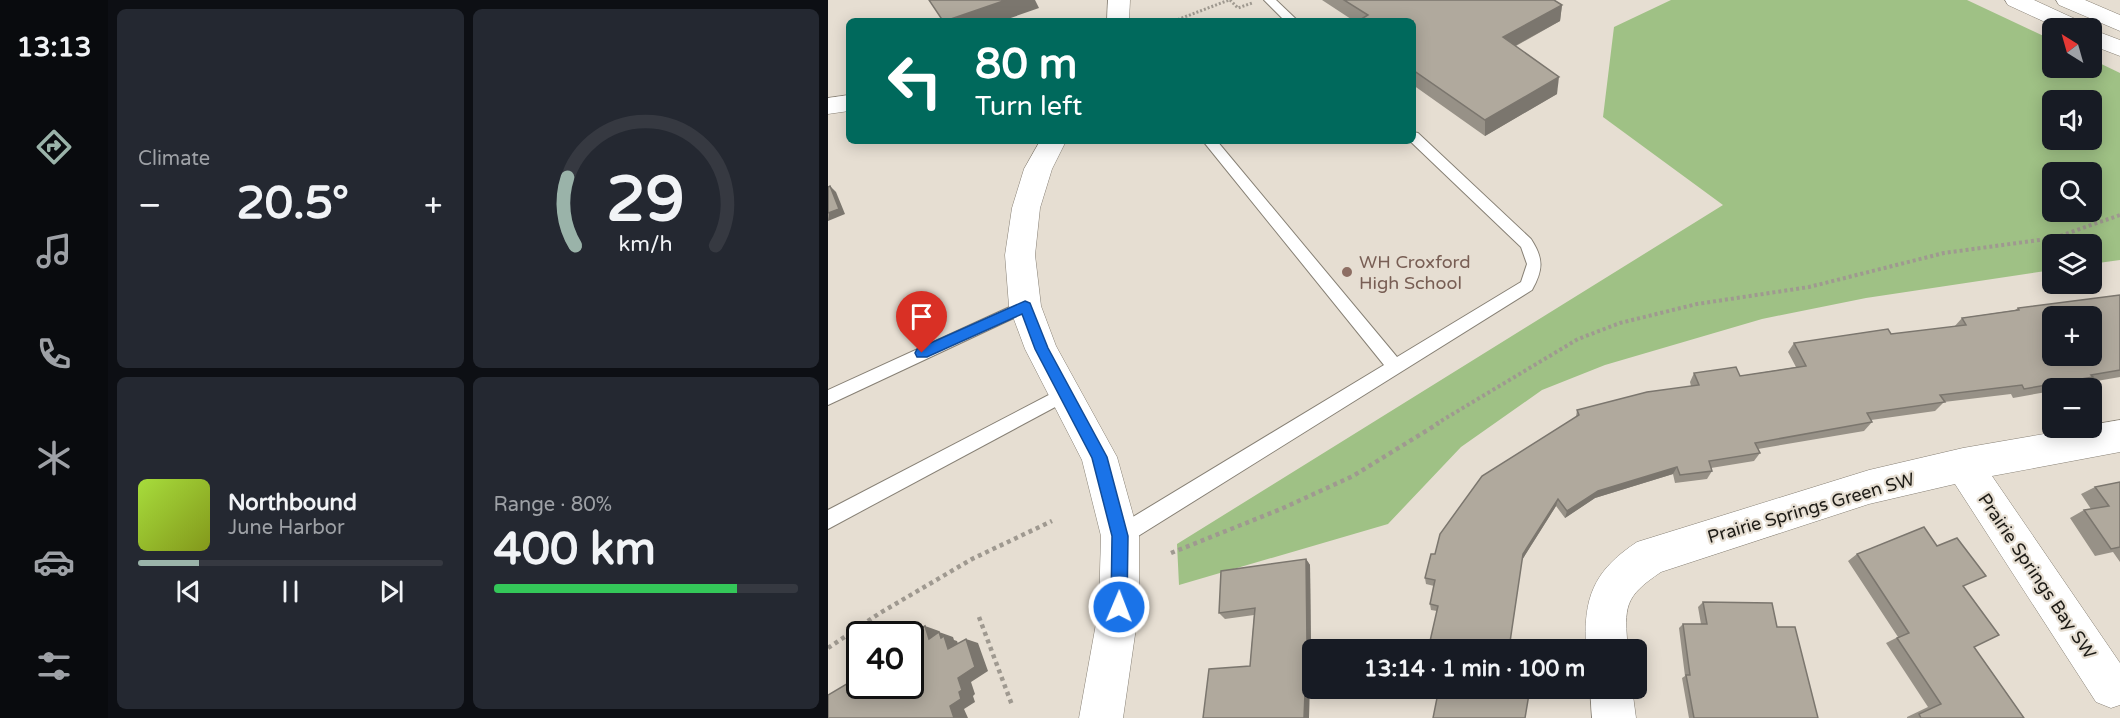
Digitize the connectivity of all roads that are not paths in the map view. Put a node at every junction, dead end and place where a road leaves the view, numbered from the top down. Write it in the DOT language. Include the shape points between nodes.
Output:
graph roads {
  1 [pos="1119,0"];
  2 [pos="1270,0"];
  3 [pos="2016,0"];
  4 [pos="2067,0"];
  5 [pos="1118,18"];
  6 [pos="1289,18"];
  7 [pos="2055,18"];
  8 [pos="2120,24"];
  9 [pos="2102,41"];
  10 [pos="2120,49"];
  11 [pos="846,103"];
  12 [pos="828,106"];
  13 [pos="1416,139"];
  14 [pos="1051,144"];
  15 [pos="1212,144"];
  16 [pos="1025,306"];
  17 [pos="1396,368"];
  18 [pos="1066,393"];
  19 [pos="828,398"];
  20 [pos="2120,436"];
  21 [pos="1964,465"];
  22 [pos="828,520"];
  23 [pos="1120,536"];
  24 [pos="1606,639"];
  25 [pos="2111,687"];
  26 [pos="1612,699"];
  27 [pos="1101,718"];
  28 [pos="1614,718"];
  1 -- 5 [label="street"];
  2 -- 6 [label="lane"];
  3 -- 7 [label="street"];
  4 -- 8 [label="street"];
  9 -- 10 [label="street"];
  11 -- 12 [label="street"];
  13 -- 17 [label="lane" via="1526,243 1535,256 1534,272 1527,286 1509,299"];
  14 -- 16 [label="street" via="1038,169 1026,208 1020,255"];
  15 -- 17 [label="lane"];
  16 -- 18 [label="street" via="1041,349"];
  16 -- 19 [label="lane"];
  17 -- 23 [label="lane"];
  18 -- 22 [label="lane"];
  18 -- 23 [label="street" via="1100,457"];
  20 -- 21 [label="street, Prairie Springs Green SW"];
  21 -- 24 [label="street, Prairie Springs Green SW" via="1869,487 1651,556 1628,570 1612,588 1604,613"];
  21 -- 25 [label="street, Prairie Springs Bay SW"];
  23 -- 27 [label="street" via="1119,607"];
  26 -- 28 [label="street"];
}
